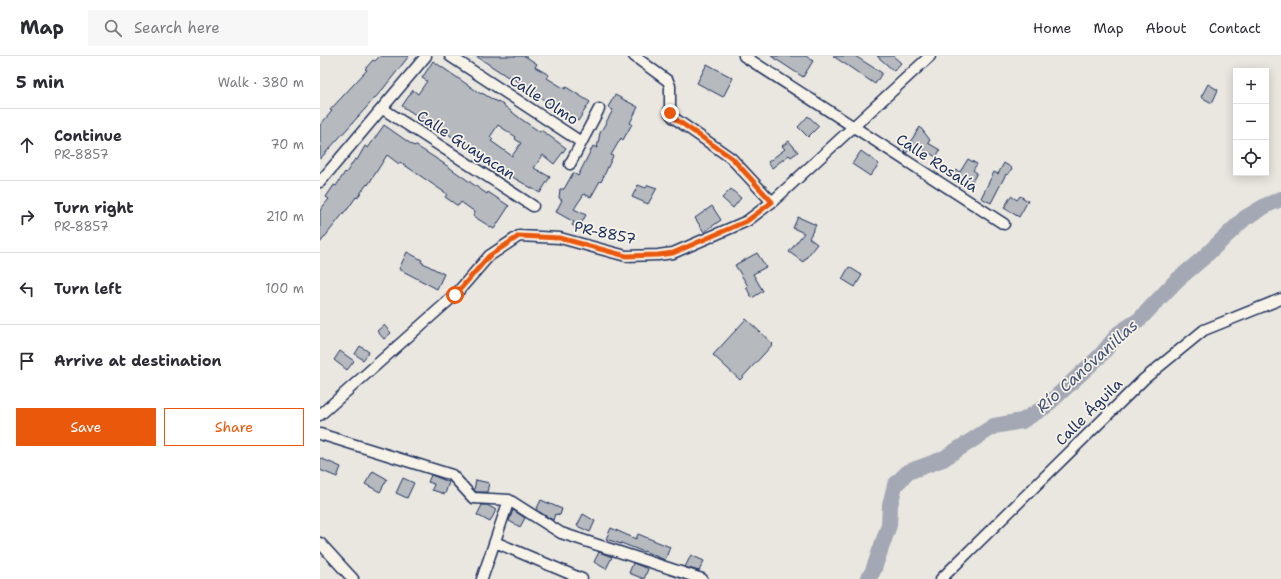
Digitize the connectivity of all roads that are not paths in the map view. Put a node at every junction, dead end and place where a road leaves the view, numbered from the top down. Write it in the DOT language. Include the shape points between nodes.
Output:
graph roads {
  1 [pos="426,56"];
  2 [pos="450,56"];
  3 [pos="634,56"];
  4 [pos="744,56"];
  5 [pos="930,56"];
  6 [pos="383,109"];
  7 [pos="599,109"];
  8 [pos="854,127"];
  9 [pos="582,142"];
  10 [pos="570,164"];
  11 [pos="320,182"];
  12 [pos="772,202"];
  13 [pos="532,206"];
  14 [pos="1004,224"];
  15 [pos="1281,299"];
  16 [pos="320,416"];
  17 [pos="320,434"];
  18 [pos="509,500"];
  19 [pos="495,542"];
  20 [pos="320,543"];
  21 [pos="352,579"];
  22 [pos="482,579"];
  23 [pos="582,579"];
  24 [pos="702,579"];
  25 [pos="941,579"];
  1 -- 6 [label="street"];
  2 -- 9 [label="street, Calle Olmo"];
  3 -- 12 [label="street" via="668,81 670,113 674,118 732,158"];
  4 -- 8 [label="street, Calle Rosalía"];
  5 -- 8 [label="street, PR-8857"];
  6 -- 11 [label="street"];
  6 -- 13 [label="street, Calle Guayacan"];
  7 -- 9 [label="street"];
  8 -- 12 [label="street, PR-8857"];
  8 -- 14 [label="street, Calle Rosalía"];
  9 -- 10 [label="street"];
  12 -- 16 [label="street, PR-8857 / PR-8857" via="747,221 673,253 626,256 560,238 519,236 489,256 455,295"];
  15 -- 25 [label="street, Calle Águila" via="1204,330 1144,379"];
  17 -- 18 [label="street" via="452,475 473,498"];
  18 -- 19 [label="street"];
  18 -- 24 [label="street" via="561,533"];
  19 -- 22 [label="street"];
  19 -- 23 [label="street"];
  20 -- 21 [label="street"];
}
